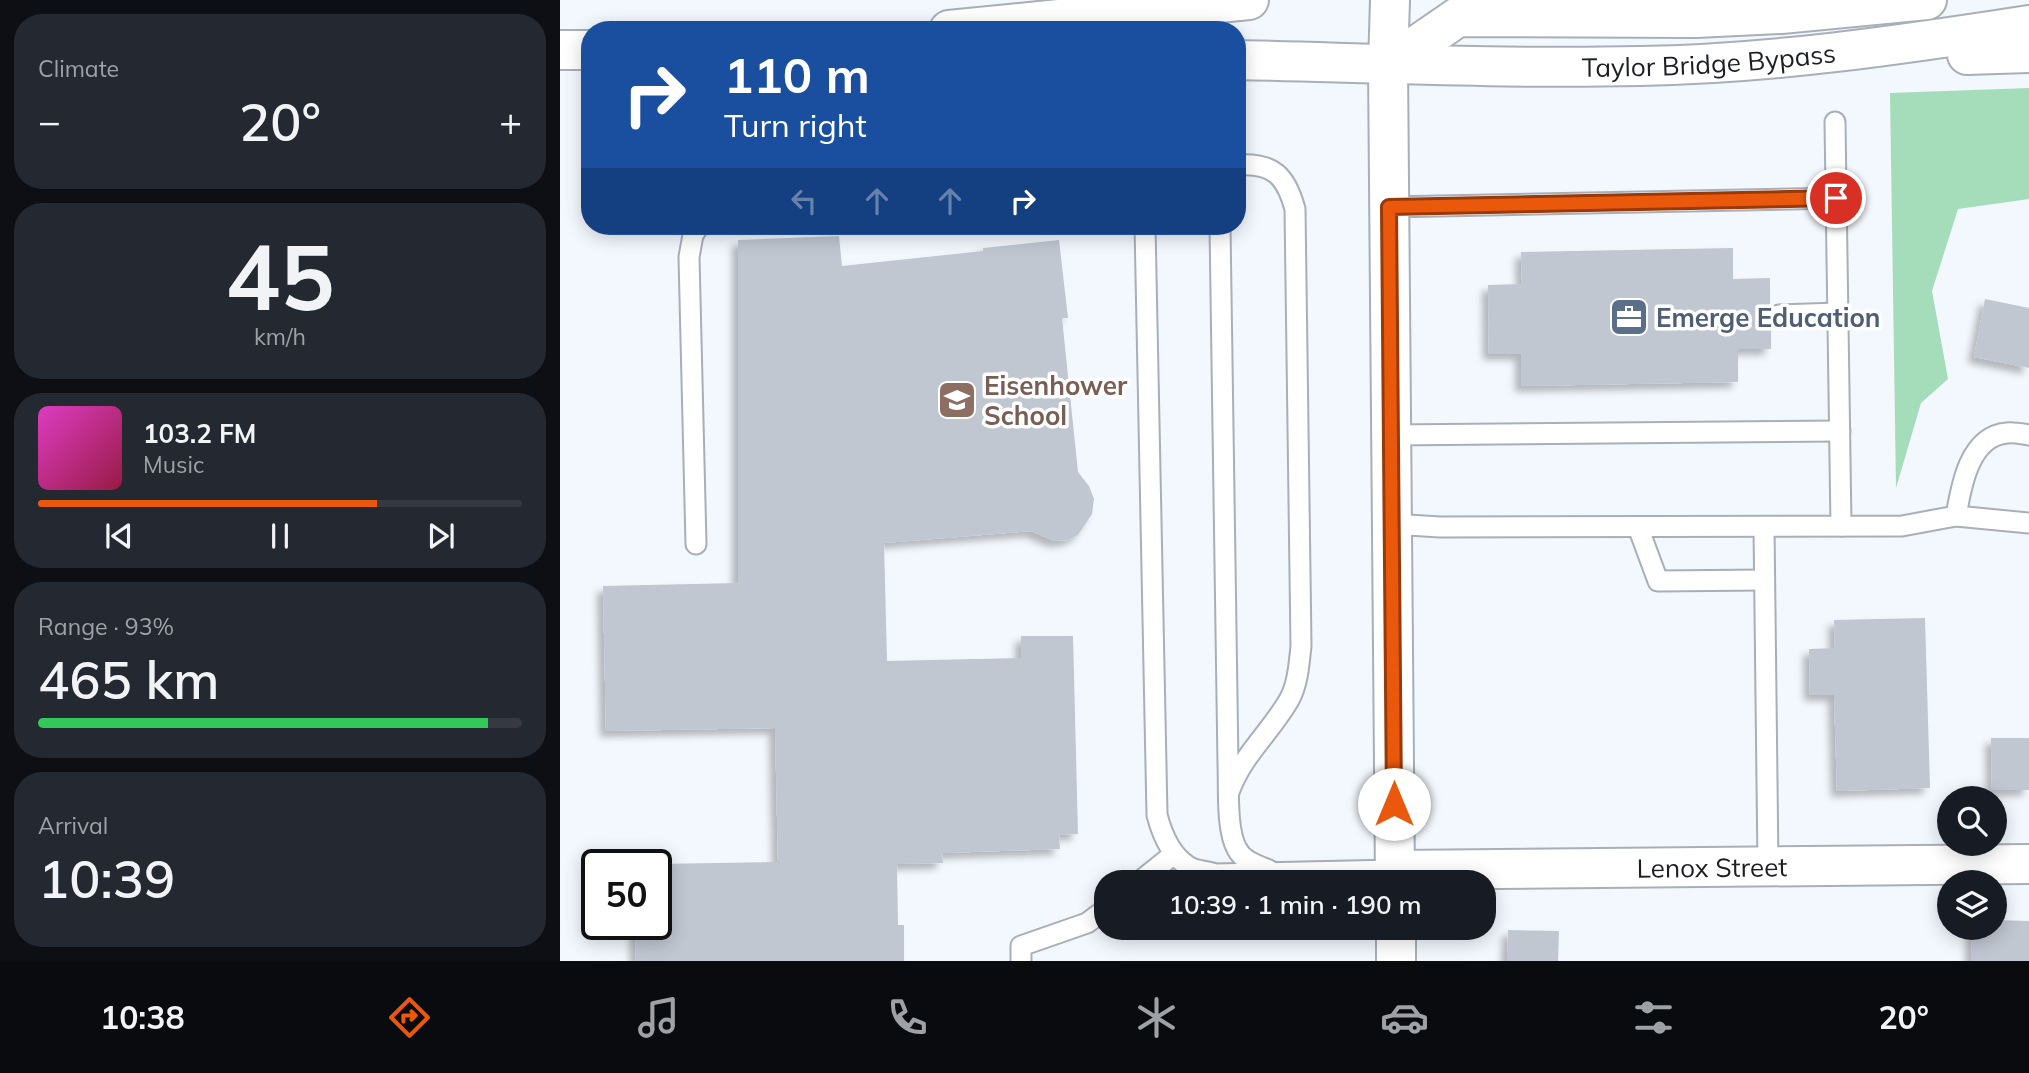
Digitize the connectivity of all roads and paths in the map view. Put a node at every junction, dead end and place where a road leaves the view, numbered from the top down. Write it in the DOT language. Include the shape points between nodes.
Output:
graph roads {
  1 [pos="1249,0"];
  2 [pos="1390,0"];
  3 [pos="1927,0"];
  4 [pos="1781,7"];
  5 [pos="1039,21"];
  6 [pos="2029,25"];
  7 [pos="560,50"];
  8 [pos="581,50"];
  9 [pos="2029,54"];
  10 [pos="1246,60"];
  11 [pos="1741,61"];
  12 [pos="1388,65"];
  13 [pos="1835,122"];
  14 [pos="1246,164"];
  15 [pos="1836,198"];
  16 [pos="1389,207"];
  17 [pos="693,235"];
  18 [pos="1145,235"];
  19 [pos="1220,235"];
  20 [pos="1838,313"];
  21 [pos="1779,315"];
  22 [pos="1840,431"];
  23 [pos="1392,435"];
  24 [pos="2029,435"];
  25 [pos="1956,516"];
  26 [pos="2029,523"];
  27 [pos="1392,524"];
  28 [pos="1841,526"];
  29 [pos="1638,527"];
  30 [pos="1764,527"];
  31 [pos="696,544"];
  32 [pos="1765,580"];
  33 [pos="1229,792"];
  34 [pos="1174,854"];
  35 [pos="2029,864"];
  36 [pos="1768,866"];
  37 [pos="1154,870"];
  38 [pos="1200,870"];
  39 [pos="1268,870"];
  40 [pos="1395,870"];
  41 [pos="1496,873"];
  42 [pos="1094,918"];
  43 [pos="1396,940"];
  44 [pos="1021,961"];
  45 [pos="1396,961"];
  1 -- 5 [label="main road"];
  2 -- 12 [label="main road"];
  3 -- 4 [label="main road"];
  4 -- 12 [label="main road" via="1609,19 1458,17"];
  6 -- 11 [label="main road, Taylor Bridge Bypass"];
  7 -- 8 [label="main road"];
  9 -- 11 [label="main road"];
  10 -- 12 [label="main road, Taylor Bridge Bypass"];
  11 -- 12 [label="main road, Taylor Bridge Bypass" via="1640,66"];
  12 -- 16 [label="main road"];
  13 -- 15 [label="lane"];
  14 -- 33 [label="lane" via="1274,171 1283,179 1295,209 1301,646 1290,697 1243,761"];
  15 -- 16 [label="lane"];
  15 -- 20 [label="lane"];
  16 -- 23 [label="main road"];
  17 -- 31 [label="lane" via="689,257"];
  18 -- 34 [label="lane" via="1157,815"];
  19 -- 33 [label="lane"];
  20 -- 21 [label="lane"];
  20 -- 22 [label="lane"];
  22 -- 23 [label="lane"];
  22 -- 28 [label="lane"];
  23 -- 27 [label="main road"];
  24 -- 25 [label="lane" via="2007,433 1991,438 1974,455 1962,482"];
  25 -- 26 [label="lane"];
  25 -- 28 [label="lane" via="1902,526"];
  27 -- 29 [label="lane"];
  27 -- 40 [label="main road"];
  28 -- 30 [label="lane"];
  29 -- 30 [label="lane"];
  29 -- 32 [label="lane" via="1658,581"];
  30 -- 32 [label="lane"];
  32 -- 36 [label="lane"];
  33 -- 39 [label="lane" via="1237,850"];
  34 -- 37 [label="lane"];
  34 -- 38 [label="lane"];
  35 -- 36 [label="main road, Lenox Street"];
  36 -- 41 [label="main road, Lenox Street"];
  42 -- 44 [label="lane" via="1021,946"];
  43 -- 45 [label="main road"];
}
